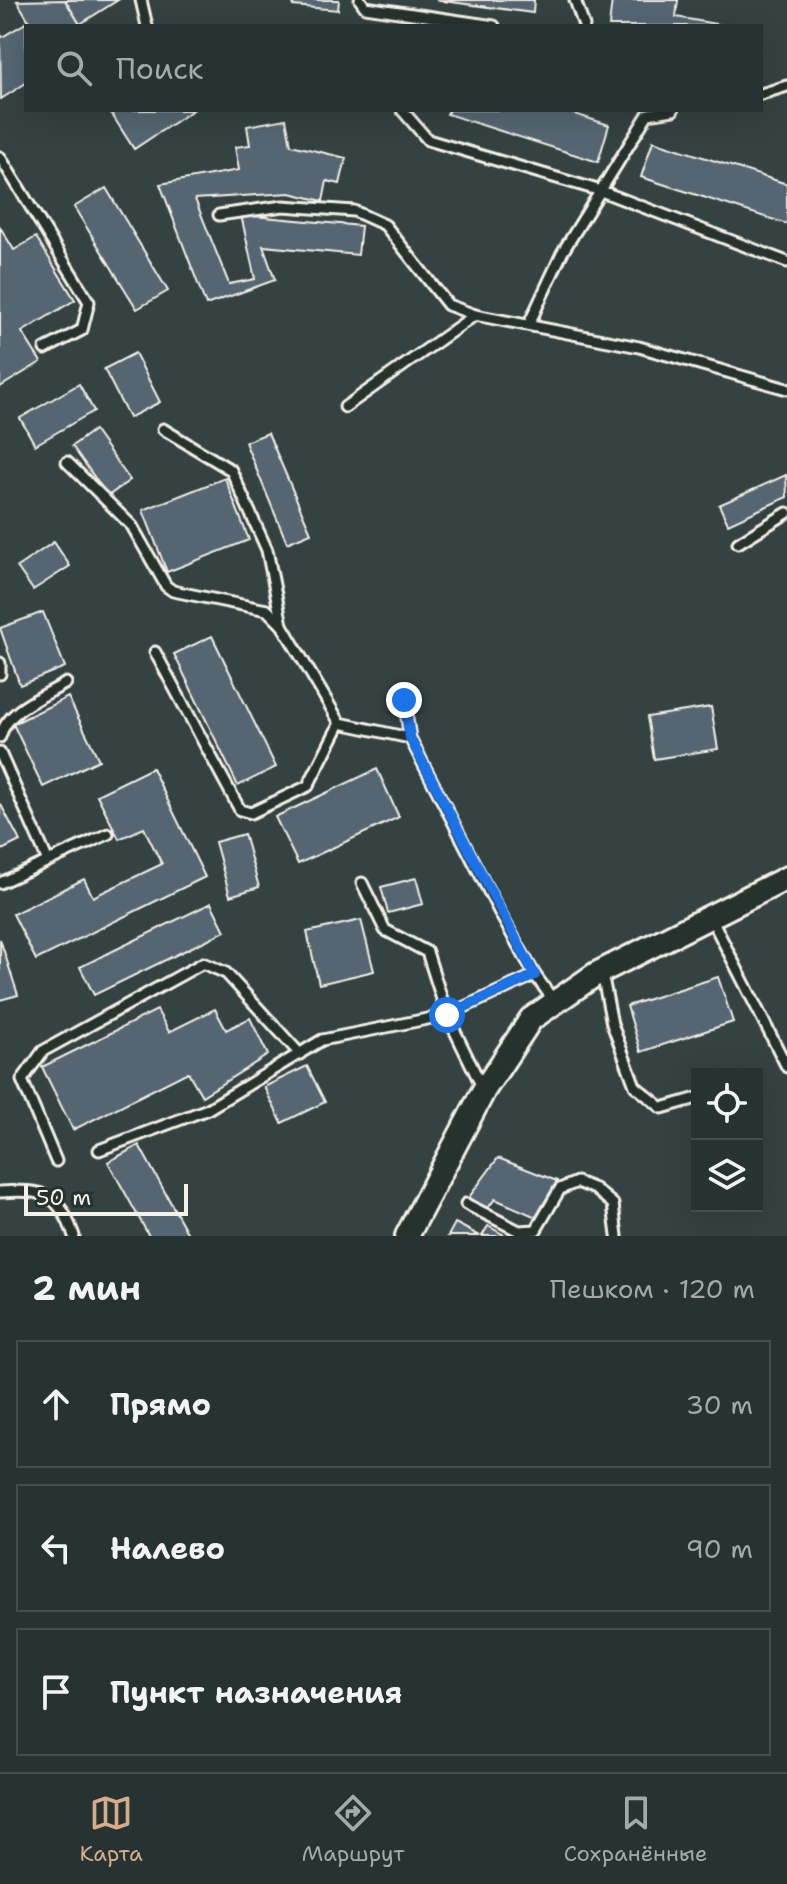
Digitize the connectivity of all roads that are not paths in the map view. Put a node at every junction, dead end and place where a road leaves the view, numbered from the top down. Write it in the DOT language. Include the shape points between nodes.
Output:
graph roads {
  1 [pos="141,0"];
  2 [pos="360,0"];
  3 [pos="575,0"];
  4 [pos="147,24"];
  5 [pos="480,24"];
  6 [pos="583,24"];
  7 [pos="787,86"];
  8 [pos="763,93"];
  9 [pos="404,112"];
  10 [pos="647,112"];
  11 [pos="0,157"];
  12 [pos="601,191"];
  13 [pos="219,215"];
  14 [pos="787,262"];
  15 [pos="475,315"];
  16 [pos="529,324"];
  17 [pos="45,349"];
  18 [pos="786,390"];
  19 [pos="345,407"];
  20 [pos="163,429"];
  21 [pos="67,462"];
  22 [pos="787,513"];
  23 [pos="738,543"];
  24 [pos="282,625"];
  25 [pos="155,652"];
  26 [pos="0,663"];
  27 [pos="0,674"];
  28 [pos="66,683"];
  29 [pos="404,700"];
  30 [pos="340,723"];
  31 [pos="0,737"];
  32 [pos="410,738"];
  33 [pos="0,753"];
  34 [pos="108,834"];
  35 [pos="48,861"];
  36 [pos="787,878"];
  37 [pos="0,883"];
  38 [pos="362,883"];
  39 [pos="711,918"];
  40 [pos="596,974"];
  41 [pos="535,975"];
  42 [pos="554,1001"];
  43 [pos="447,1015"];
  44 [pos="300,1054"];
  45 [pos="786,1063"];
  46 [pos="484,1090"];
  47 [pos="691,1100"];
  48 [pos="99,1150"];
  49 [pos="56,1161"];
  50 [pos="0,1192"];
  51 [pos="466,1204"];
  52 [pos="74,1236"];
  53 [pos="407,1236"];
  54 [pos="617,1236"];
  1 -- 4 [label="lane"];
  2 -- 5 [label="lane" via="365,7"];
  3 -- 6 [label="lane"];
  7 -- 8 [label="lane"];
  9 -- 12 [label="lane" via="428,140"];
  10 -- 12 [label="lane"];
  11 -- 17 [label="lane" via="89,302 82,330"];
  12 -- 14 [label="lane"];
  12 -- 16 [label="lane" via="562,253"];
  13 -- 15 [label="lane" via="283,206 354,211 385,225 448,305"];
  15 -- 16 [label="lane"];
  15 -- 19 [label="lane"];
  16 -- 18 [label="lane" via="639,347"];
  20 -- 24 [label="lane" via="231,470 267,550"];
  21 -- 24 [label="lane" via="132,526 166,586 267,610"];
  22 -- 23 [label="lane"];
  24 -- 30 [label="lane"];
  25 -- 30 [label="lane" via="240,810 251,813 308,786"];
  26 -- 27 [label="lane"];
  28 -- 31 [label="lane" via="15,712"];
  29 -- 32 [label="lane"];
  30 -- 32 [label="lane"];
  32 -- 41 [label="lane"];
  33 -- 35 [label="lane"];
  34 -- 35 [label="lane"];
  35 -- 37 [label="lane"];
  36 -- 39 [label="street"];
  38 -- 43 [label="lane" via="385,930 427,952"];
  39 -- 40 [label="street"];
  39 -- 45 [label="lane"];
  40 -- 42 [label="street"];
  40 -- 47 [label="lane" via="604,983 612,1024 635,1086 662,1108"];
  41 -- 42 [label="lane"];
  41 -- 43 [label="lane"];
  42 -- 46 [label="street" via="531,1019"];
  43 -- 44 [label="lane" via="322,1040"];
  43 -- 46 [label="lane"];
  44 -- 48 [label="lane" via="208,1109"];
  44 -- 49 [label="lane" via="226,973 203,963 43,1051 22,1080"];
  46 -- 53 [label="street"];
  50 -- 52 [label="lane" via="34,1189 52,1199 65,1210"];
  51 -- 54 [label="lane" via="519,1231 536,1230 560,1189 577,1182 613,1204"];
}
